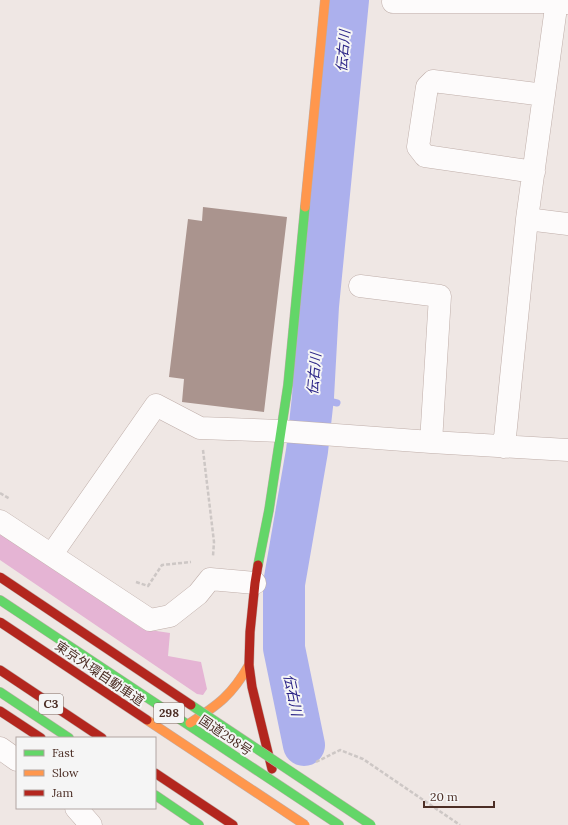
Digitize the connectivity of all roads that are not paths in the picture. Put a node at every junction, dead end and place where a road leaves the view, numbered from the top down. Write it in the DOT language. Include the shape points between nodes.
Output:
graph roads {
  1 [pos="325,0"];
  2 [pos="393,2"];
  3 [pos="560,2"];
  4 [pos="544,96"];
  5 [pos="534,172"];
  6 [pos="527,219"];
  7 [pos="568,224"];
  8 [pos="360,286"];
  9 [pos="289,432"];
  10 [pos="431,442"];
  11 [pos="504,447"];
  12 [pos="568,450"];
  13 [pos="0,521"];
  14 [pos="52,554"];
  15 [pos="0,577"];
  16 [pos="255,583"];
  17 [pos="0,600"];
  18 [pos="0,622"];
  19 [pos="249,665"];
  20 [pos="0,670"];
  21 [pos="0,692"];
  22 [pos="0,711"];
  23 [pos="187,725"];
  24 [pos="39,737"];
  25 [pos="68,737"];
  26 [pos="100,737"];
  27 [pos="0,748"];
  28 [pos="16,759"];
  29 [pos="156,774"];
  30 [pos="275,783"];
  31 [pos="156,797"];
  32 [pos="77,809"];
  33 [pos="91,825"];
  34 [pos="199,825"];
  35 [pos="233,825"];
  36 [pos="285,825"];
  37 [pos="304,825"];
  38 [pos="339,825"];
  39 [pos="371,825"];
  1 -- 9 [label="main road" via="290,369"];
  2 -- 3 [label="street"];
  3 -- 4 [label="street"];
  4 -- 5 [label="street"];
  4 -- 5 [label="street" via="433,81 427,87 418,147 425,156"];
  5 -- 6 [label="street"];
  6 -- 7 [label="street"];
  6 -- 11 [label="street"];
  8 -- 10 [label="street" via="440,296"];
  9 -- 10 [label="street"];
  9 -- 14 [label="street" via="200,428 156,405"];
  9 -- 16 [label="main road" via="269,510"];
  10 -- 11 [label="street"];
  11 -- 12 [label="street"];
  13 -- 14 [label="street"];
  14 -- 16 [label="street" via="150,620 170,616 198,594 210,579"];
  15 -- 39 [label="main road, bridge"];
  16 -- 19 [label="main road"];
  17 -- 23 [label="main road, 国道298号 / 298"];
  18 -- 37 [label="main road, 東京外環自動車道, bridge"];
  19 -- 23 [label="main road" via="227,696"];
  19 -- 30 [label="main road"];
  20 -- 26 [label="main road, C3"];
  21 -- 25 [label="main road"];
  22 -- 24 [label="main road"];
  23 -- 30 [label="main road, 国道298号 / 298"];
  27 -- 28 [label="street"];
  29 -- 35 [label="main road"];
  30 -- 36 [label="main road"];
  30 -- 38 [label="main road, 国道298号 / 298"];
  31 -- 34 [label="main road"];
  32 -- 33 [label="street"];
}
